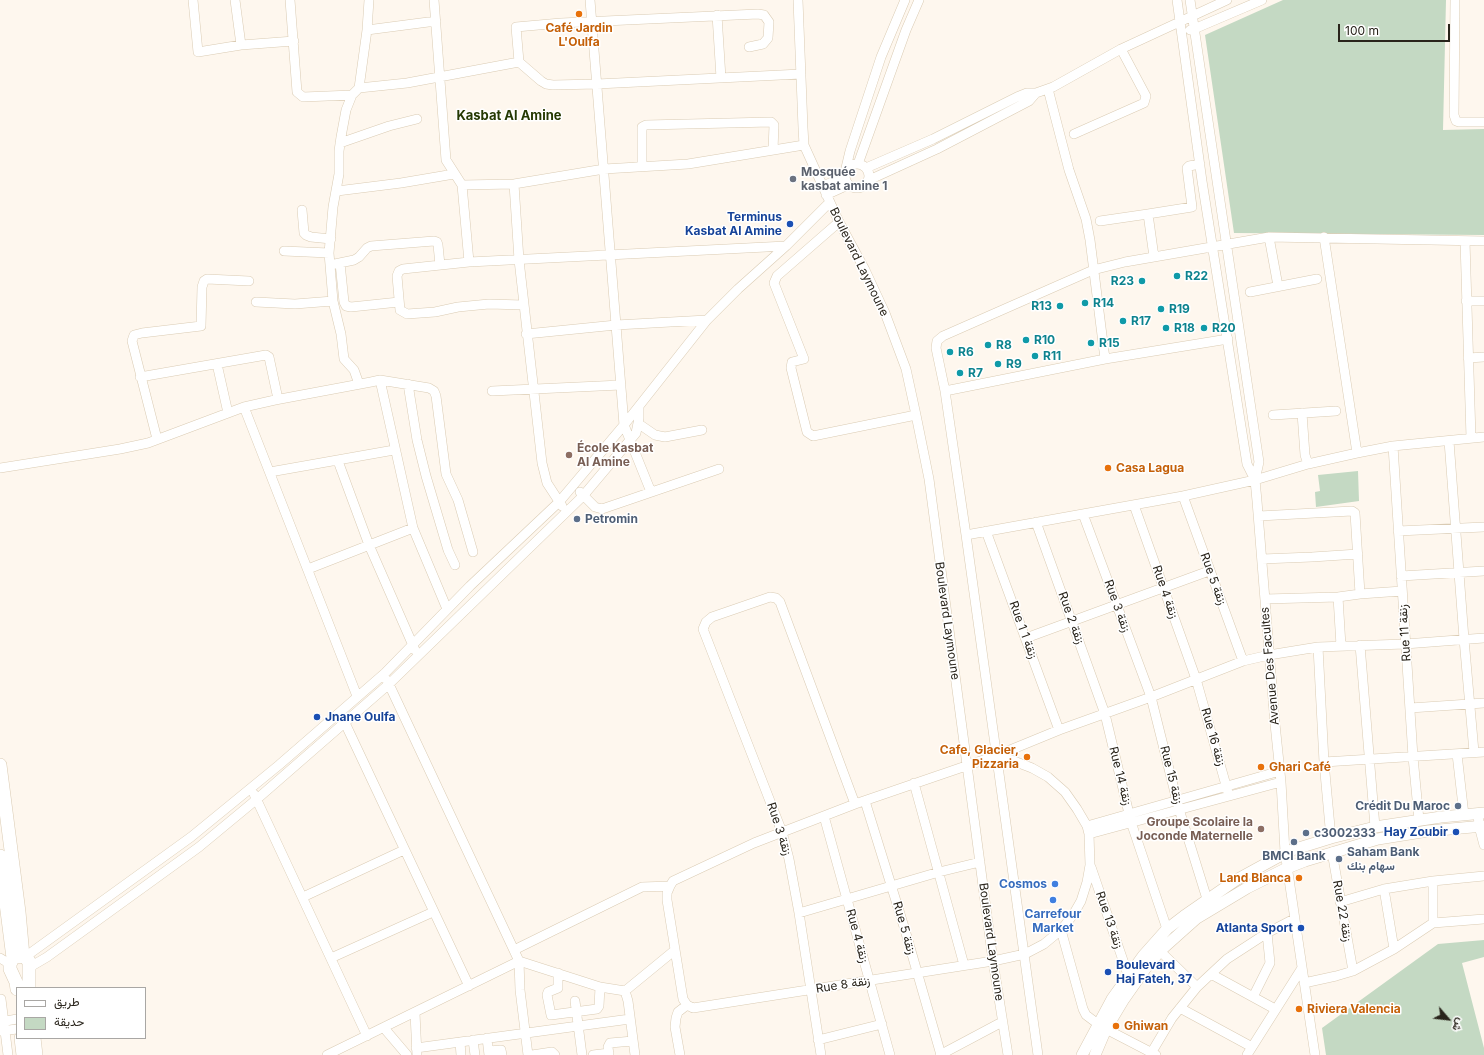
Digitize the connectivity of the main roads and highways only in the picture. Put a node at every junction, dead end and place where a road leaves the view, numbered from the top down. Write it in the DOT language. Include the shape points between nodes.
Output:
graph roads {
  1 [pos="0,765"];
  2 [pos="3,808"];
  3 [pos="1481,813"];
  4 [pos="1481,826"];
  5 [pos="0,856"];
  6 [pos="17,960"];
  7 [pos="17,987"];
  8 [pos="29,987"];
  9 [pos="1102,1027"];
  10 [pos="21,1039"];
  11 [pos="34,1039"];
  12 [pos="23,1055"];
  13 [pos="36,1055"];
  14 [pos="1082,1055"];
  15 [pos="1095,1055"];
  1 -- 2 [label="highway"];
  2 -- 6 [label="highway" via="19,912"];
  3 -- 9 [label="main road" via="1375,827 1285,852 1207,899 1167,929 1128,975 1112,999"];
  4 -- 9 [label="main road" via="1378,839 1287,868 1247,888 1197,918 1160,951"];
  5 -- 6 [label="highway"];
  6 -- 7 [label="highway" via="10,969"];
  6 -- 8 [label="highway"];
  9 -- 14 [label="main road"];
  9 -- 15 [label="main road"];
  10 -- 12 [label="highway"];
  11 -- 13 [label="highway"];
}
